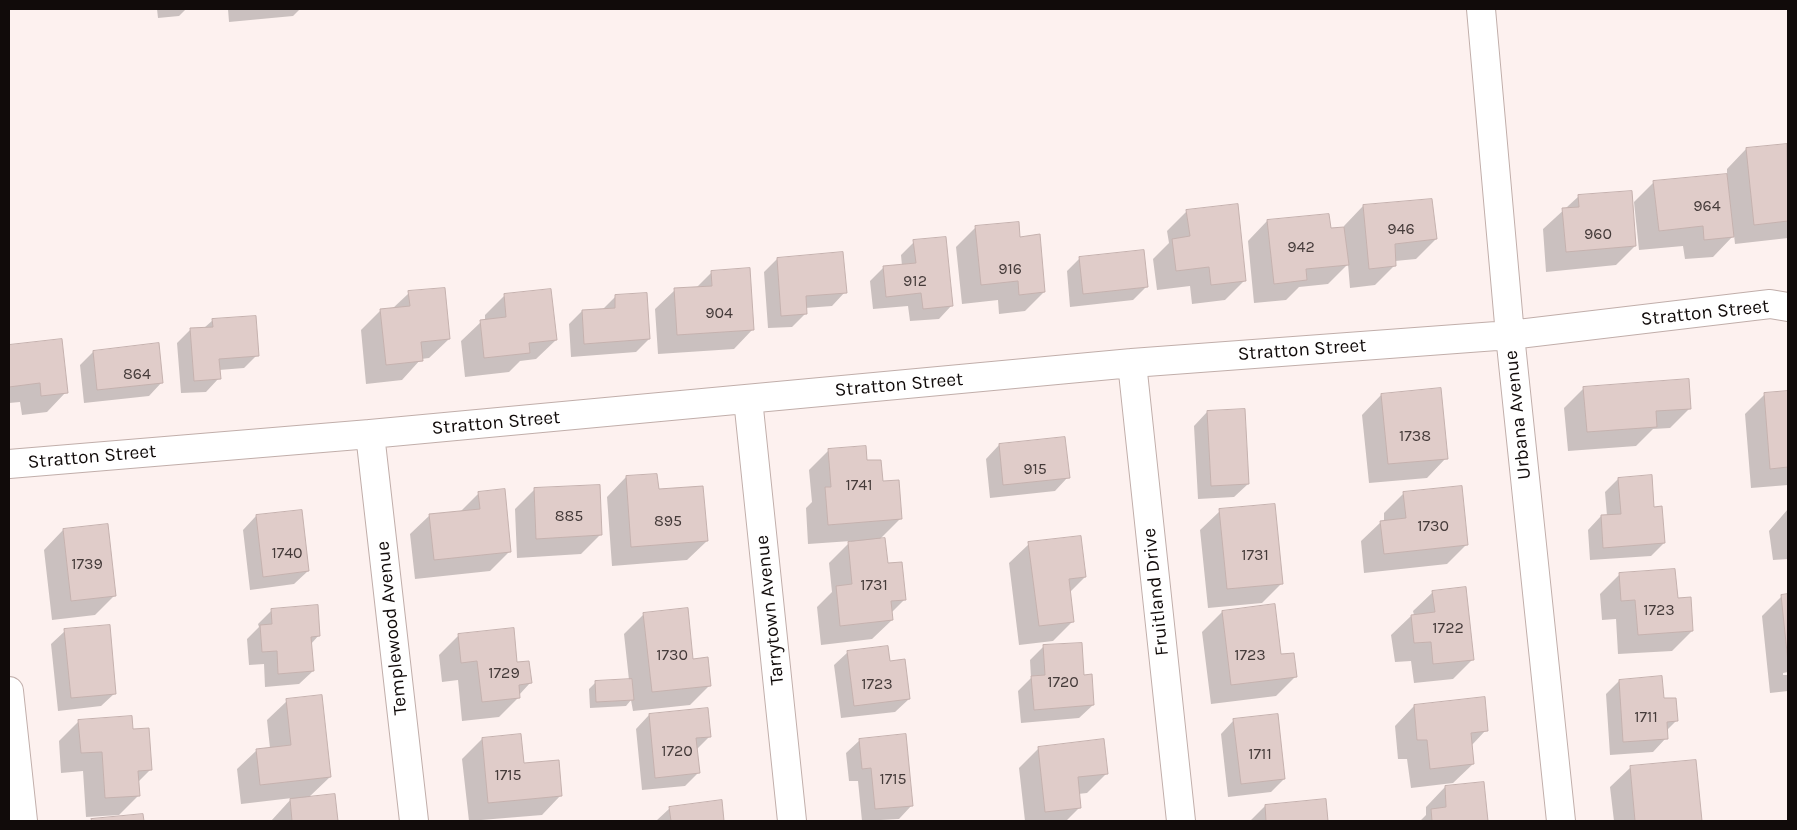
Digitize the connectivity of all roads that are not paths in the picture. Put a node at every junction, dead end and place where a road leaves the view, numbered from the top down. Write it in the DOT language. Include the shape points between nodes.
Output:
graph roads {
  1 [pos="1481,9"];
  2 [pos="1788,307"];
  3 [pos="1510,335"];
  4 [pos="1132,363"];
  5 [pos="748,399"];
  6 [pos="370,434"];
  7 [pos="9,464"];
  8 [pos="9,691"];
  9 [pos="23,821"];
  10 [pos="414,821"];
  11 [pos="792,821"];
  12 [pos="1181,821"];
  13 [pos="1561,821"];
  1 -- 3 [label="street, Urbana Avenue"];
  2 -- 3 [label="street, Stratton Street" via="1770,304"];
  3 -- 4 [label="street, Stratton Street"];
  3 -- 13 [label="street, Urbana Avenue"];
  4 -- 5 [label="street, Stratton Street"];
  4 -- 12 [label="street, Fruitland Drive"];
  5 -- 6 [label="street, Stratton Street"];
  5 -- 11 [label="street, Tarrytown Avenue"];
  6 -- 7 [label="street, Stratton Street"];
  6 -- 10 [label="street, Templewood Avenue"];
  8 -- 9 [label="street"];
}
